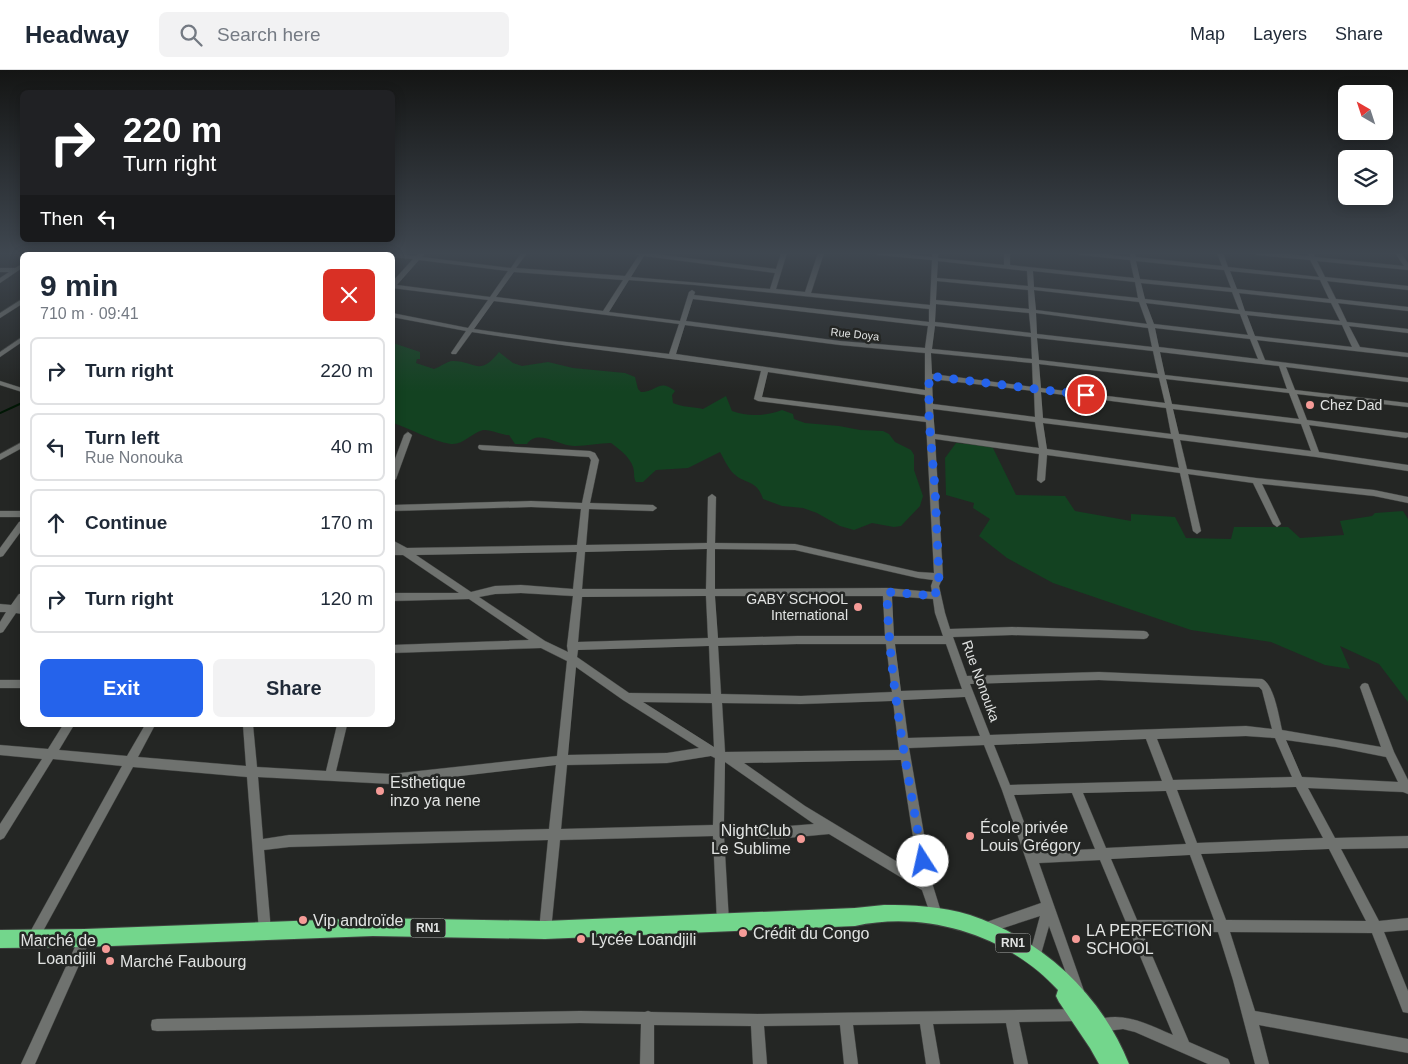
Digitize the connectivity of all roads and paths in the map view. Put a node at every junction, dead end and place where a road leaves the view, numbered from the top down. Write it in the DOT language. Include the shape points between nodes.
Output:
graph roads {
  1 [pos="494,299"];
  2 [pos="497,299"];
  3 [pos="612,299"];
  4 [pos="690,299"];
  5 [pos="712,299"];
  6 [pos="875,299"];
  7 [pos="933,299"];
  8 [pos="1031,299"];
  9 [pos="1128,299"];
  10 [pos="1238,299"];
  11 [pos="1321,299"];
  12 [pos="1142,301"];
  13 [pos="1334,301"];
  14 [pos="20,302"];
  15 [pos="933,304"];
  16 [pos="1408,309"];
  17 [pos="1032,311"];
  18 [pos="1243,312"];
  19 [pos="604,314"];
  20 [pos="0,316"];
  21 [pos="395,316"];
  22 [pos="683,323"];
  23 [pos="932,324"];
  24 [pos="1345,324"];
  25 [pos="1151,326"];
  26 [pos="470,330"];
  27 [pos="1408,332"];
  28 [pos="1034,336"];
  29 [pos="1252,336"];
  30 [pos="20,341"];
  31 [pos="1155,349"];
  32 [pos="1357,349"];
  33 [pos="928,351"];
  34 [pos="454,353"];
  35 [pos="0,355"];
  36 [pos="1408,355"];
  37 [pos="672,356"];
  38 [pos="1037,362"];
  39 [pos="1262,362"];
  40 [pos="1282,364"];
  41 [pos="765,369"];
  42 [pos="929,376"];
  43 [pos="1162,376"];
  44 [pos="1408,380"];
  45 [pos="0,383"];
  46 [pos="20,387"];
  47 [pos="1038,389"];
  48 [pos="1291,392"];
  49 [pos="928,393"];
  50 [pos="1408,405"];
  51 [pos="929,406"];
  52 [pos="1168,406"];
  53 [pos="929,420"];
  54 [pos="1039,420"];
  55 [pos="1304,422"];
  56 [pos="408,435"];
  57 [pos="931,436"];
  58 [pos="1406,436"];
  59 [pos="1175,437"];
  60 [pos="20,445"];
  61 [pos="482,447"];
  62 [pos="1043,451"];
  63 [pos="1316,454"];
  64 [pos="0,457"];
  65 [pos="1408,468"];
  66 [pos="1184,470"];
  67 [pos="395,471"];
  68 [pos="1041,480"];
  69 [pos="1256,481"];
  70 [pos="712,497"];
  71 [pos="1408,500"];
  72 [pos="585,506"];
  73 [pos="395,508"];
  74 [pos="652,508"];
  75 [pos="0,514"];
  76 [pos="20,514"];
  77 [pos="1277,524"];
  78 [pos="20,527"];
  79 [pos="1197,531"];
  80 [pos="395,545"];
  81 [pos="711,546"];
  82 [pos="582,548"];
  83 [pos="395,552"];
  84 [pos="407,552"];
  85 [pos="0,554"];
  86 [pos="939,577"];
  87 [pos="710,592"];
  88 [pos="887,592"];
  89 [pos="578,593"];
  90 [pos="468,596"];
  91 [pos="936,596"];
  92 [pos="395,597"];
  93 [pos="0,608"];
  94 [pos="18,609"];
  95 [pos="0,629"];
  96 [pos="1144,635"];
  97 [pos="949,636"];
  98 [pos="890,640"];
  99 [pos="713,642"];
  100 [pos="542,644"];
  101 [pos="572,646"];
  102 [pos="395,649"];
  103 [pos="572,659"];
  104 [pos="965,680"];
  105 [pos="0,684"];
  106 [pos="20,684"];
  107 [pos="1365,687"];
  108 [pos="968,693"];
  109 [pos="627,697"];
  110 [pos="897,697"];
  111 [pos="717,700"];
  112 [pos="67,727"];
  113 [pos="149,727"];
  114 [pos="248,727"];
  115 [pos="342,727"];
  116 [pos="1278,733"];
  117 [pos="1150,735"];
  118 [pos="988,742"];
  119 [pos="904,749"];
  120 [pos="0,750"];
  121 [pos="52,753"];
  122 [pos="1389,753"];
  123 [pos="721,755"];
  124 [pos="561,760"];
  125 [pos="132,761"];
  126 [pos="252,772"];
  127 [pos="330,776"];
  128 [pos="1299,782"];
  129 [pos="1169,784"];
  130 [pos="1076,789"];
  131 [pos="1407,789"];
  132 [pos="1007,790"];
  133 [pos="831,828"];
  134 [pos="718,830"];
  135 [pos="0,834"];
  136 [pos="553,835"];
  137 [pos="1408,842"];
  138 [pos="1331,843"];
  139 [pos="258,845"];
  140 [pos="1195,849"];
  141 [pos="1102,853"];
  142 [pos="1032,858"];
  143 [pos="926,886"];
  144 [pos="1048,907"];
  145 [pos="936,915"];
  146 [pos="855,917"];
  147 [pos="722,922"];
  148 [pos="1408,924"];
  149 [pos="1133,926"];
  150 [pos="1222,927"];
  151 [pos="1376,927"];
  152 [pos="984,928"];
  153 [pos="545,930"];
  154 [pos="265,931"];
  155 [pos="33,938"];
  156 [pos="85,938"];
  157 [pos="0,939"];
  158 [pos="1035,957"];
  159 [pos="1408,1007"];
  160 [pos="1081,1009"];
  161 [pos="1011,1016"];
  162 [pos="925,1017"];
  163 [pos="1252,1017"];
  164 [pos="648,1018"];
  165 [pos="846,1018"];
  166 [pos="757,1020"];
  167 [pos="157,1025"];
  168 [pos="1099,1026"];
  169 [pos="1408,1046"];
  170 [pos="1184,1047"];
  171 [pos="28,1064"];
  172 [pos="647,1064"];
  173 [pos="760,1064"];
  174 [pos="851,1064"];
  175 [pos="933,1064"];
  176 [pos="1021,1064"];
  177 [pos="1109,1064"];
  178 [pos="1120,1064"];
  179 [pos="1223,1064"];
  180 [pos="1262,1064"];
  1 -- 26 [label="street"];
  2 -- 19 [label="street, Rue Doya"];
  3 -- 19 [label="street"];
  4 -- 22 [label="street"];
  5 -- 23 [label="street"];
  6 -- 15 [label="street"];
  7 -- 15 [label="street, Rue Nonouka"];
  8 -- 17 [label="street"];
  9 -- 12 [label="street"];
  10 -- 18 [label="street"];
  11 -- 13 [label="street"];
  12 -- 18 [label="street"];
  12 -- 25 [label="street"];
  13 -- 16 [label="street"];
  13 -- 24 [label="street"];
  14 -- 20 [label="street"];
  15 -- 17 [label="street"];
  15 -- 23 [label="street, Rue Nonouka"];
  17 -- 25 [label="street"];
  17 -- 28 [label="street"];
  18 -- 24 [label="street"];
  18 -- 29 [label="street"];
  19 -- 22 [label="street, Rue Doya"];
  21 -- 26 [label="street"];
  22 -- 33 [label="street, Rue Doya"];
  22 -- 37 [label="street"];
  23 -- 28 [label="street"];
  23 -- 33 [label="street, Rue Nonouka"];
  24 -- 27 [label="street"];
  24 -- 32 [label="street"];
  25 -- 29 [label="street"];
  25 -- 31 [label="street"];
  26 -- 34 [label="street"];
  26 -- 37 [label="street"];
  28 -- 31 [label="street"];
  28 -- 38 [label="street"];
  29 -- 32 [label="street"];
  29 -- 39 [label="street"];
  30 -- 35 [label="street"];
  31 -- 39 [label="street"];
  31 -- 43 [label="street"];
  32 -- 36 [label="street"];
  33 -- 38 [label="street, Rue Doya"];
  33 -- 42 [label="street, Rue Nonouka"];
  37 -- 41 [label="street"];
  38 -- 43 [label="street, Rue Doya"];
  38 -- 47 [label="street"];
  39 -- 40 [label="street"];
  40 -- 44 [label="street"];
  40 -- 48 [label="street"];
  41 -- 49 [label="street"];
  41 -- 53 [label="street" via="758,399"];
  42 -- 47 [label="street"];
  42 -- 49 [label="street, Rue Nonouka"];
  43 -- 48 [label="street, Rue Doya"];
  43 -- 52 [label="street"];
  45 -- 46 [label="street"];
  47 -- 52 [label="street"];
  47 -- 54 [label="street"];
  48 -- 50 [label="street, Rue Doya"];
  48 -- 55 [label="street"];
  49 -- 51 [label="street, Rue Nonouka"];
  51 -- 53 [label="street, Rue Nonouka"];
  51 -- 54 [label="street"];
  52 -- 55 [label="street"];
  52 -- 59 [label="street"];
  53 -- 57 [label="street, Rue Nonouka"];
  54 -- 59 [label="street"];
  54 -- 62 [label="street"];
  55 -- 58 [label="street"];
  55 -- 63 [label="street"];
  56 -- 67 [label="street"];
  57 -- 62 [label="street"];
  57 -- 86 [label="street, Rue Nonouka"];
  59 -- 63 [label="street"];
  59 -- 66 [label="street"];
  60 -- 64 [label="street"];
  61 -- 72 [label="street" via="592,455 595,460"];
  62 -- 66 [label="street"];
  62 -- 68 [label="street"];
  63 -- 65 [label="street"];
  66 -- 69 [label="street"];
  66 -- 79 [label="street"];
  69 -- 71 [label="street" via="1319,486"];
  69 -- 77 [label="street"];
  70 -- 81 [label="street"];
  72 -- 73 [label="street" via="531,504"];
  72 -- 74 [label="street"];
  72 -- 82 [label="street"];
  75 -- 76 [label="street"];
  78 -- 85 [label="street"];
  80 -- 84 [label="street"];
  81 -- 82 [label="street"];
  81 -- 86 [label="street" via="796,547"];
  81 -- 87 [label="street"];
  82 -- 84 [label="street"];
  82 -- 89 [label="street"];
  83 -- 84 [label="street"];
  84 -- 90 [label="street"];
  86 -- 91 [label="street, Rue Nonouka" via="935,586"];
  87 -- 88 [label="street"];
  87 -- 89 [label="street"];
  87 -- 99 [label="street"];
  88 -- 91 [label="street"];
  88 -- 98 [label="street"];
  89 -- 90 [label="street" via="495,590"];
  89 -- 101 [label="street"];
  90 -- 92 [label="street"];
  90 -- 100 [label="street"];
  91 -- 97 [label="street, Rue Nonouka"];
  93 -- 94 [label="street"];
  94 -- 95 [label="street"];
  96 -- 97 [label="street" via="1012,631"];
  97 -- 98 [label="street"];
  97 -- 104 [label="street, Rue Nonouka"];
  98 -- 99 [label="street"];
  98 -- 110 [label="street"];
  99 -- 101 [label="street"];
  99 -- 111 [label="street"];
  100 -- 102 [label="street"];
  100 -- 103 [label="street"];
  101 -- 103 [label="street"];
  103 -- 109 [label="street"];
  103 -- 124 [label="street"];
  104 -- 108 [label="street, Rue Nonouka"];
  104 -- 116 [label="street" via="1099,676 1262,683"];
  105 -- 106 [label="street"];
  107 -- 122 [label="street"];
  108 -- 110 [label="street"];
  108 -- 118 [label="street, Rue Nonouka"];
  109 -- 111 [label="street"];
  109 -- 123 [label="street"];
  110 -- 111 [label="street"];
  110 -- 119 [label="street"];
  111 -- 123 [label="street"];
  112 -- 121 [label="street"];
  113 -- 125 [label="street"];
  114 -- 126 [label="street"];
  115 -- 127 [label="street"];
  116 -- 117 [label="street"];
  116 -- 122 [label="street"];
  116 -- 128 [label="street"];
  117 -- 118 [label="street"];
  117 -- 129 [label="street"];
  118 -- 119 [label="street"];
  118 -- 132 [label="street, Rue Nonouka"];
  119 -- 123 [label="street"];
  119 -- 143 [label="street"];
  120 -- 121 [label="street"];
  121 -- 125 [label="street"];
  121 -- 135 [label="street"];
  122 -- 131 [label="street"];
  123 -- 124 [label="street"];
  123 -- 133 [label="street"];
  123 -- 134 [label="street"];
  124 -- 127 [label="street" via="390,779"];
  124 -- 136 [label="street"];
  125 -- 126 [label="street"];
  125 -- 155 [label="street"];
  126 -- 127 [label="street"];
  126 -- 139 [label="street"];
  128 -- 129 [label="street"];
  128 -- 131 [label="street"];
  128 -- 138 [label="street"];
  129 -- 130 [label="street"];
  129 -- 140 [label="street"];
  130 -- 132 [label="street"];
  130 -- 141 [label="street"];
  132 -- 142 [label="street, Rue Nonouka"];
  133 -- 134 [label="street" via="776,833"];
  133 -- 143 [label="street"];
  134 -- 136 [label="street"];
  134 -- 147 [label="street"];
  136 -- 139 [label="street" via="289,841"];
  136 -- 153 [label="street"];
  137 -- 138 [label="street"];
  138 -- 140 [label="street"];
  138 -- 151 [label="street"];
  139 -- 154 [label="street"];
  140 -- 141 [label="street"];
  140 -- 150 [label="street"];
  141 -- 142 [label="street"];
  141 -- 149 [label="street"];
  142 -- 144 [label="street, Rue Nonouka"];
  143 -- 145 [label="street"];
  144 -- 152 [label="street"];
  144 -- 158 [label="street"];
  144 -- 160 [label="street, Rue Nonouka"];
  145 -- 146 [label="highway, RN1" via="870,913"];
  145 -- 152 [label="highway, RN1"];
  146 -- 147 [label="highway, RN1"];
  146 -- 160 [label="highway, RN1" via="951,924 988,939 1037,968"];
  147 -- 153 [label="highway, RN1"];
  148 -- 151 [label="street"];
  149 -- 150 [label="street"];
  149 -- 170 [label="street"];
  150 -- 151 [label="street"];
  150 -- 163 [label="street"];
  151 -- 159 [label="street"];
  152 -- 158 [label="highway, RN1"];
  153 -- 154 [label="highway, RN1" via="373,927"];
  154 -- 156 [label="highway, RN1"];
  155 -- 156 [label="highway, RN1"];
  155 -- 157 [label="highway, RN1"];
  156 -- 171 [label="street"];
  158 -- 160 [label="highway, RN1" via="1060,978"];
  160 -- 161 [label="street"];
  160 -- 168 [label="highway, RN1"];
  160 -- 177 [label="highway, RN1"];
  161 -- 162 [label="street"];
  161 -- 176 [label="street"];
  162 -- 165 [label="street"];
  162 -- 175 [label="street"];
  163 -- 169 [label="street"];
  163 -- 180 [label="street"];
  164 -- 166 [label="street"];
  164 -- 167 [label="street"];
  164 -- 172 [label="street"];
  165 -- 166 [label="street"];
  165 -- 174 [label="street"];
  166 -- 173 [label="street"];
  168 -- 170 [label="street" via="1129,1024"];
  168 -- 178 [label="highway, RN1"];
  170 -- 179 [label="street"];
}
